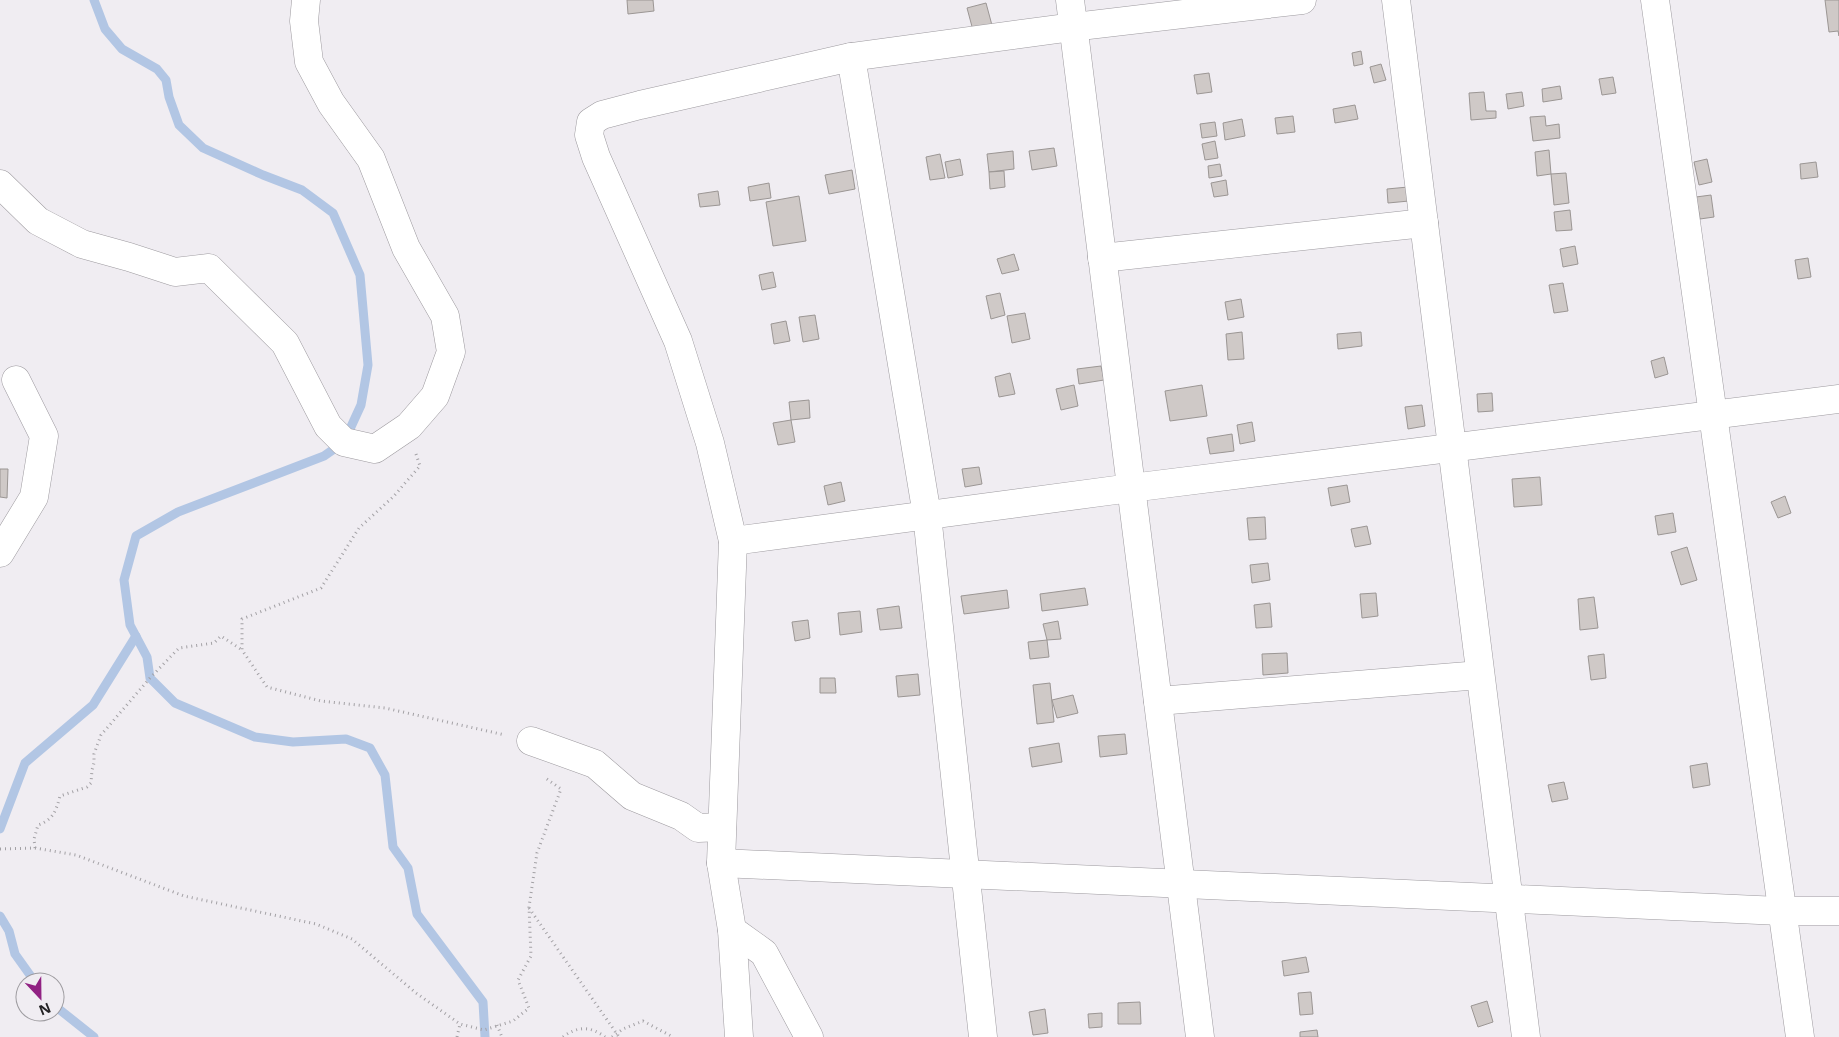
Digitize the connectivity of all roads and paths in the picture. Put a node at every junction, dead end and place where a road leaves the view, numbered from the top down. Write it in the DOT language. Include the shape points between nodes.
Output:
graph roads {
  1 [pos="306,0"];
  2 [pos="1070,0"];
  3 [pos="1302,0"];
  4 [pos="1396,0"];
  5 [pos="1655,0"];
  6 [pos="1073,27"];
  7 [pos="852,58"];
  8 [pos="0,184"];
  9 [pos="1424,223"];
  10 [pos="1102,258"];
  11 [pos="16,380"];
  12 [pos="1839,399"];
  13 [pos="1712,416"];
  14 [pos="409,426"];
  15 [pos="1452,448"];
  16 [pos="1131,488"];
  17 [pos="927,515"];
  18 [pos="733,541"];
  19 [pos="0,553"];
  20 [pos="242,650"];
  21 [pos="1480,675"];
  22 [pos="1158,701"];
  23 [pos="531,741"];
  24 [pos="722,827"];
  25 [pos="35,848"];
  26 [pos="0,849"];
  27 [pos="721,863"];
  28 [pos="966,874"];
  29 [pos="1181,884"];
  30 [pos="1508,899"];
  31 [pos="529,907"];
  32 [pos="1782,911"];
  33 [pos="1839,911"];
  34 [pos="732,930"];
  35 [pos="460,1024"];
  36 [pos="497,1026"];
  37 [pos="616,1033"];
  38 [pos="457,1037"];
  39 [pos="502,1037"];
  40 [pos="563,1037"];
  41 [pos="605,1037"];
  42 [pos="612,1037"];
  43 [pos="619,1037"];
  44 [pos="673,1037"];
  45 [pos="739,1037"];
  46 [pos="809,1037"];
  47 [pos="983,1037"];
  48 [pos="1200,1037"];
  49 [pos="1526,1037"];
  50 [pos="1800,1037"];
  1 -- 14 [label="street" via="304,21 309,62 331,103 371,160 406,248 445,316 451,352 435,396"];
  2 -- 6 [label="street"];
  3 -- 6 [label="street"];
  4 -- 9 [label="street"];
  5 -- 13 [label="street"];
  6 -- 7 [label="street"];
  6 -- 10 [label="street"];
  7 -- 17 [label="street"];
  7 -- 18 [label="street" via="612,112 594,119 589,128 596,158 678,341 710,443"];
  8 -- 14 [label="street" via="38,221 82,244 175,272 209,268 285,343 328,426 344,442 375,449"];
  9 -- 10 [label="street"];
  9 -- 15 [label="street"];
  10 -- 16 [label="street"];
  11 -- 19 [label="street" via="44,436 34,497"];
  12 -- 13 [label="street"];
  13 -- 15 [label="street"];
  13 -- 32 [label="street"];
  14 -- 20 [label="path" via="420,466 392,498 358,528 321,588 242,619"];
  15 -- 16 [label="street"];
  15 -- 21 [label="street"];
  16 -- 17 [label="street"];
  16 -- 22 [label="street"];
  17 -- 18 [label="street"];
  17 -- 28 [label="street"];
  18 -- 24 [label="street"];
  20 -- 23 [label="path" via="267,687 321,701 385,708"];
  20 -- 25 [label="path" via="221,636 214,643 179,648 101,735 94,754 91,783 60,796 52,817 38,825"];
  21 -- 22 [label="street"];
  21 -- 30 [label="street"];
  22 -- 29 [label="street"];
  23 -- 24 [label="street" via="595,764 632,796 680,816 698,828"];
  23 -- 31 [label="path" via="534,771 560,789 537,853"];
  24 -- 27 [label="street"];
  25 -- 26 [label="path"];
  25 -- 35 [label="path" via="76,855 184,896 316,924 352,939"];
  27 -- 28 [label="street"];
  27 -- 34 [label="street"];
  28 -- 29 [label="street"];
  28 -- 47 [label="street"];
  29 -- 30 [label="street"];
  29 -- 48 [label="street"];
  30 -- 32 [label="street"];
  30 -- 49 [label="street"];
  31 -- 36 [label="path" via="531,956 518,980 529,1008 513,1021"];
  31 -- 37 [label="path"];
  32 -- 33 [label="street"];
  32 -- 50 [label="street"];
  34 -- 45 [label="street"];
  34 -- 46 [label="street" via="764,953"];
  35 -- 36 [label="path" via="484,1030"];
  35 -- 38 [label="path"];
  36 -- 39 [label="path"];
  37 -- 42 [label="path"];
  37 -- 43 [label="path"];
  37 -- 44 [label="path" via="643,1021"];
  40 -- 41 [label="path" via="572,1030 590,1029"];
}
